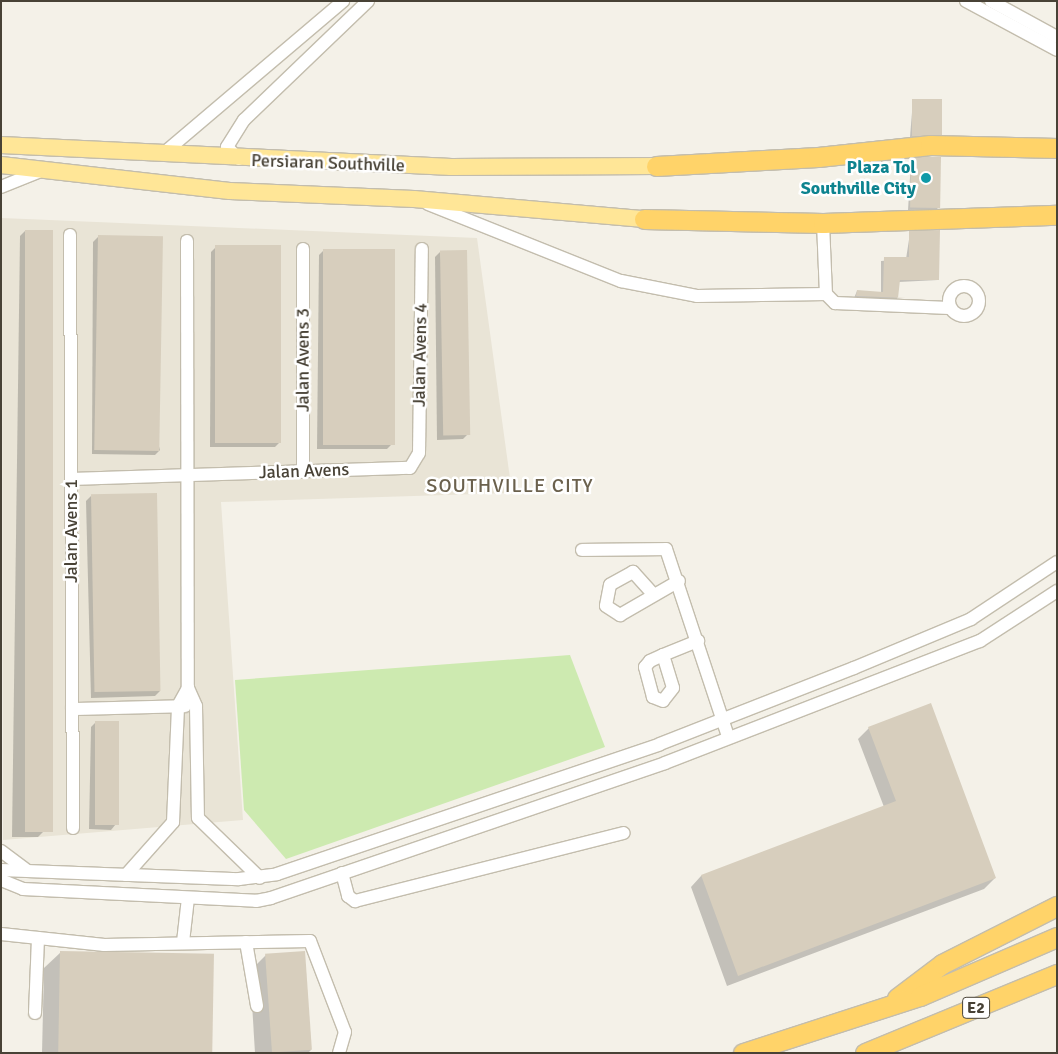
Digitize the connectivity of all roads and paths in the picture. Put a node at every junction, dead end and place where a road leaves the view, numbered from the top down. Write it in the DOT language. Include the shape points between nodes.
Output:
graph roads {
  1 [pos="343,1"];
  2 [pos="368,1"];
  3 [pos="966,1"];
  4 [pos="991,1"];
  5 [pos="1057,37"];
  6 [pos="1057,50"];
  7 [pos="1,145"];
  8 [pos="1057,148"];
  9 [pos="164,153"];
  10 [pos="240,160"];
  11 [pos="1,165"];
  12 [pos="656,166"];
  13 [pos="50,168"];
  14 [pos="1,187"];
  15 [pos="414,199"];
  16 [pos="1057,216"];
  17 [pos="644,219"];
  18 [pos="823,223"];
  19 [pos="70,235"];
  20 [pos="187,240"];
  21 [pos="303,249"];
  22 [pos="422,249"];
  23 [pos="826,294"];
  24 [pos="949,308"];
  25 [pos="417,462"];
  26 [pos="303,470"];
  27 [pos="189,474"];
  28 [pos="71,479"];
  29 [pos="582,550"];
  30 [pos="1057,562"];
  31 [pos="678,581"];
  32 [pos="1057,591"];
  33 [pos="653,594"];
  34 [pos="972,619"];
  35 [pos="698,641"];
  36 [pos="980,641"];
  37 [pos="663,655"];
  38 [pos="188,688"];
  39 [pos="178,706"];
  40 [pos="196,706"];
  41 [pos="72,709"];
  42 [pos="723,717"];
  43 [pos="728,736"];
  44 [pos="177,745"];
  45 [pos="196,745"];
  46 [pos="176,788"];
  47 [pos="195,788"];
  48 [pos="73,828"];
  49 [pos="624,833"];
  50 [pos="1,850"];
  51 [pos="1,870"];
  52 [pos="26,870"];
  53 [pos="342,873"];
  54 [pos="126,875"];
  55 [pos="260,878"];
  56 [pos="1,880"];
  57 [pos="188,898"];
  58 [pos="1057,906"];
  59 [pos="1,934"];
  60 [pos="1057,937"];
  61 [pos="38,938"];
  62 [pos="183,942"];
  63 [pos="246,942"];
  64 [pos="1057,974"];
  65 [pos="257,1006"];
  66 [pos="884,1008"];
  67 [pos="35,1013"];
  68 [pos="339,1053"];
  69 [pos="743,1053"];
  70 [pos="865,1053"];
  1 -- 9 [label="street"];
  2 -- 10 [label="street" via="244,120 228,147"];
  3 -- 6 [label="street"];
  4 -- 5 [label="street"];
  7 -- 9 [label="main road, Persiaran Southville"];
  8 -- 12 [label="highway" via="930,145 818,157"];
  9 -- 10 [label="main road, Persiaran Southville"];
  10 -- 12 [label="main road, Persiaran Southville" via="450,167"];
  11 -- 13 [label="main road, Persiaran Southville"];
  13 -- 14 [label="street"];
  13 -- 15 [label="main road, Persiaran Southville" via="230,191"];
  15 -- 17 [label="main road, Persiaran Southville"];
  15 -- 23 [label="street" via="620,281 697,296"];
  16 -- 18 [label="highway"];
  17 -- 18 [label="highway"];
  18 -- 23 [label="street"];
  19 -- 28 [label="street, Jalan Avens 1"];
  20 -- 27 [label="street"];
  21 -- 26 [label="street, Jalan Avens 3"];
  22 -- 25 [label="street, Jalan Avens 4"];
  23 -- 24 [label="street" via="835,303"];
  25 -- 26 [label="street, Jalan Avens" via="410,468"];
  26 -- 27 [label="street, Jalan Avens"];
  27 -- 28 [label="street, Jalan Avens"];
  27 -- 38 [label="street"];
  28 -- 41 [label="street, Jalan Avens 1"];
  29 -- 31 [label="street" via="666,548"];
  30 -- 34 [label="street"];
  31 -- 33 [label="street"];
  31 -- 35 [label="street"];
  32 -- 36 [label="street"];
  34 -- 36 [label="street"];
  34 -- 42 [label="street"];
  35 -- 37 [label="street"];
  35 -- 42 [label="street"];
  36 -- 43 [label="street"];
  38 -- 39 [label="street"];
  38 -- 40 [label="street"];
  39 -- 40 [label="street"];
  39 -- 41 [label="street"];
  39 -- 44 [label="street"];
  40 -- 45 [label="street"];
  41 -- 48 [label="street, Jalan Avens 1"];
  42 -- 43 [label="street"];
  42 -- 55 [label="street" via="660,744"];
  43 -- 53 [label="street"];
  44 -- 45 [label="street"];
  44 -- 46 [label="street"];
  45 -- 47 [label="street"];
  46 -- 47 [label="street"];
  46 -- 54 [label="street" via="173,822"];
  47 -- 55 [label="street" via="198,818"];
  49 -- 53 [label="street" via="355,901 348,896"];
  50 -- 52 [label="street"];
  51 -- 52 [label="street"];
  52 -- 54 [label="street"];
  53 -- 57 [label="street" via="256,901"];
  54 -- 55 [label="street"];
  56 -- 57 [label="street" via="23,889"];
  57 -- 62 [label="street"];
  58 -- 66 [label="highway" via="942,964"];
  59 -- 61 [label="street"];
  60 -- 66 [label="highway, E2"];
  61 -- 62 [label="street" via="104,946"];
  61 -- 67 [label="street"];
  62 -- 63 [label="street"];
  63 -- 65 [label="street"];
  63 -- 68 [label="street" via="310,941 345,1032"];
  64 -- 70 [label="highway, E2"];
  66 -- 69 [label="highway, E2"];
}
